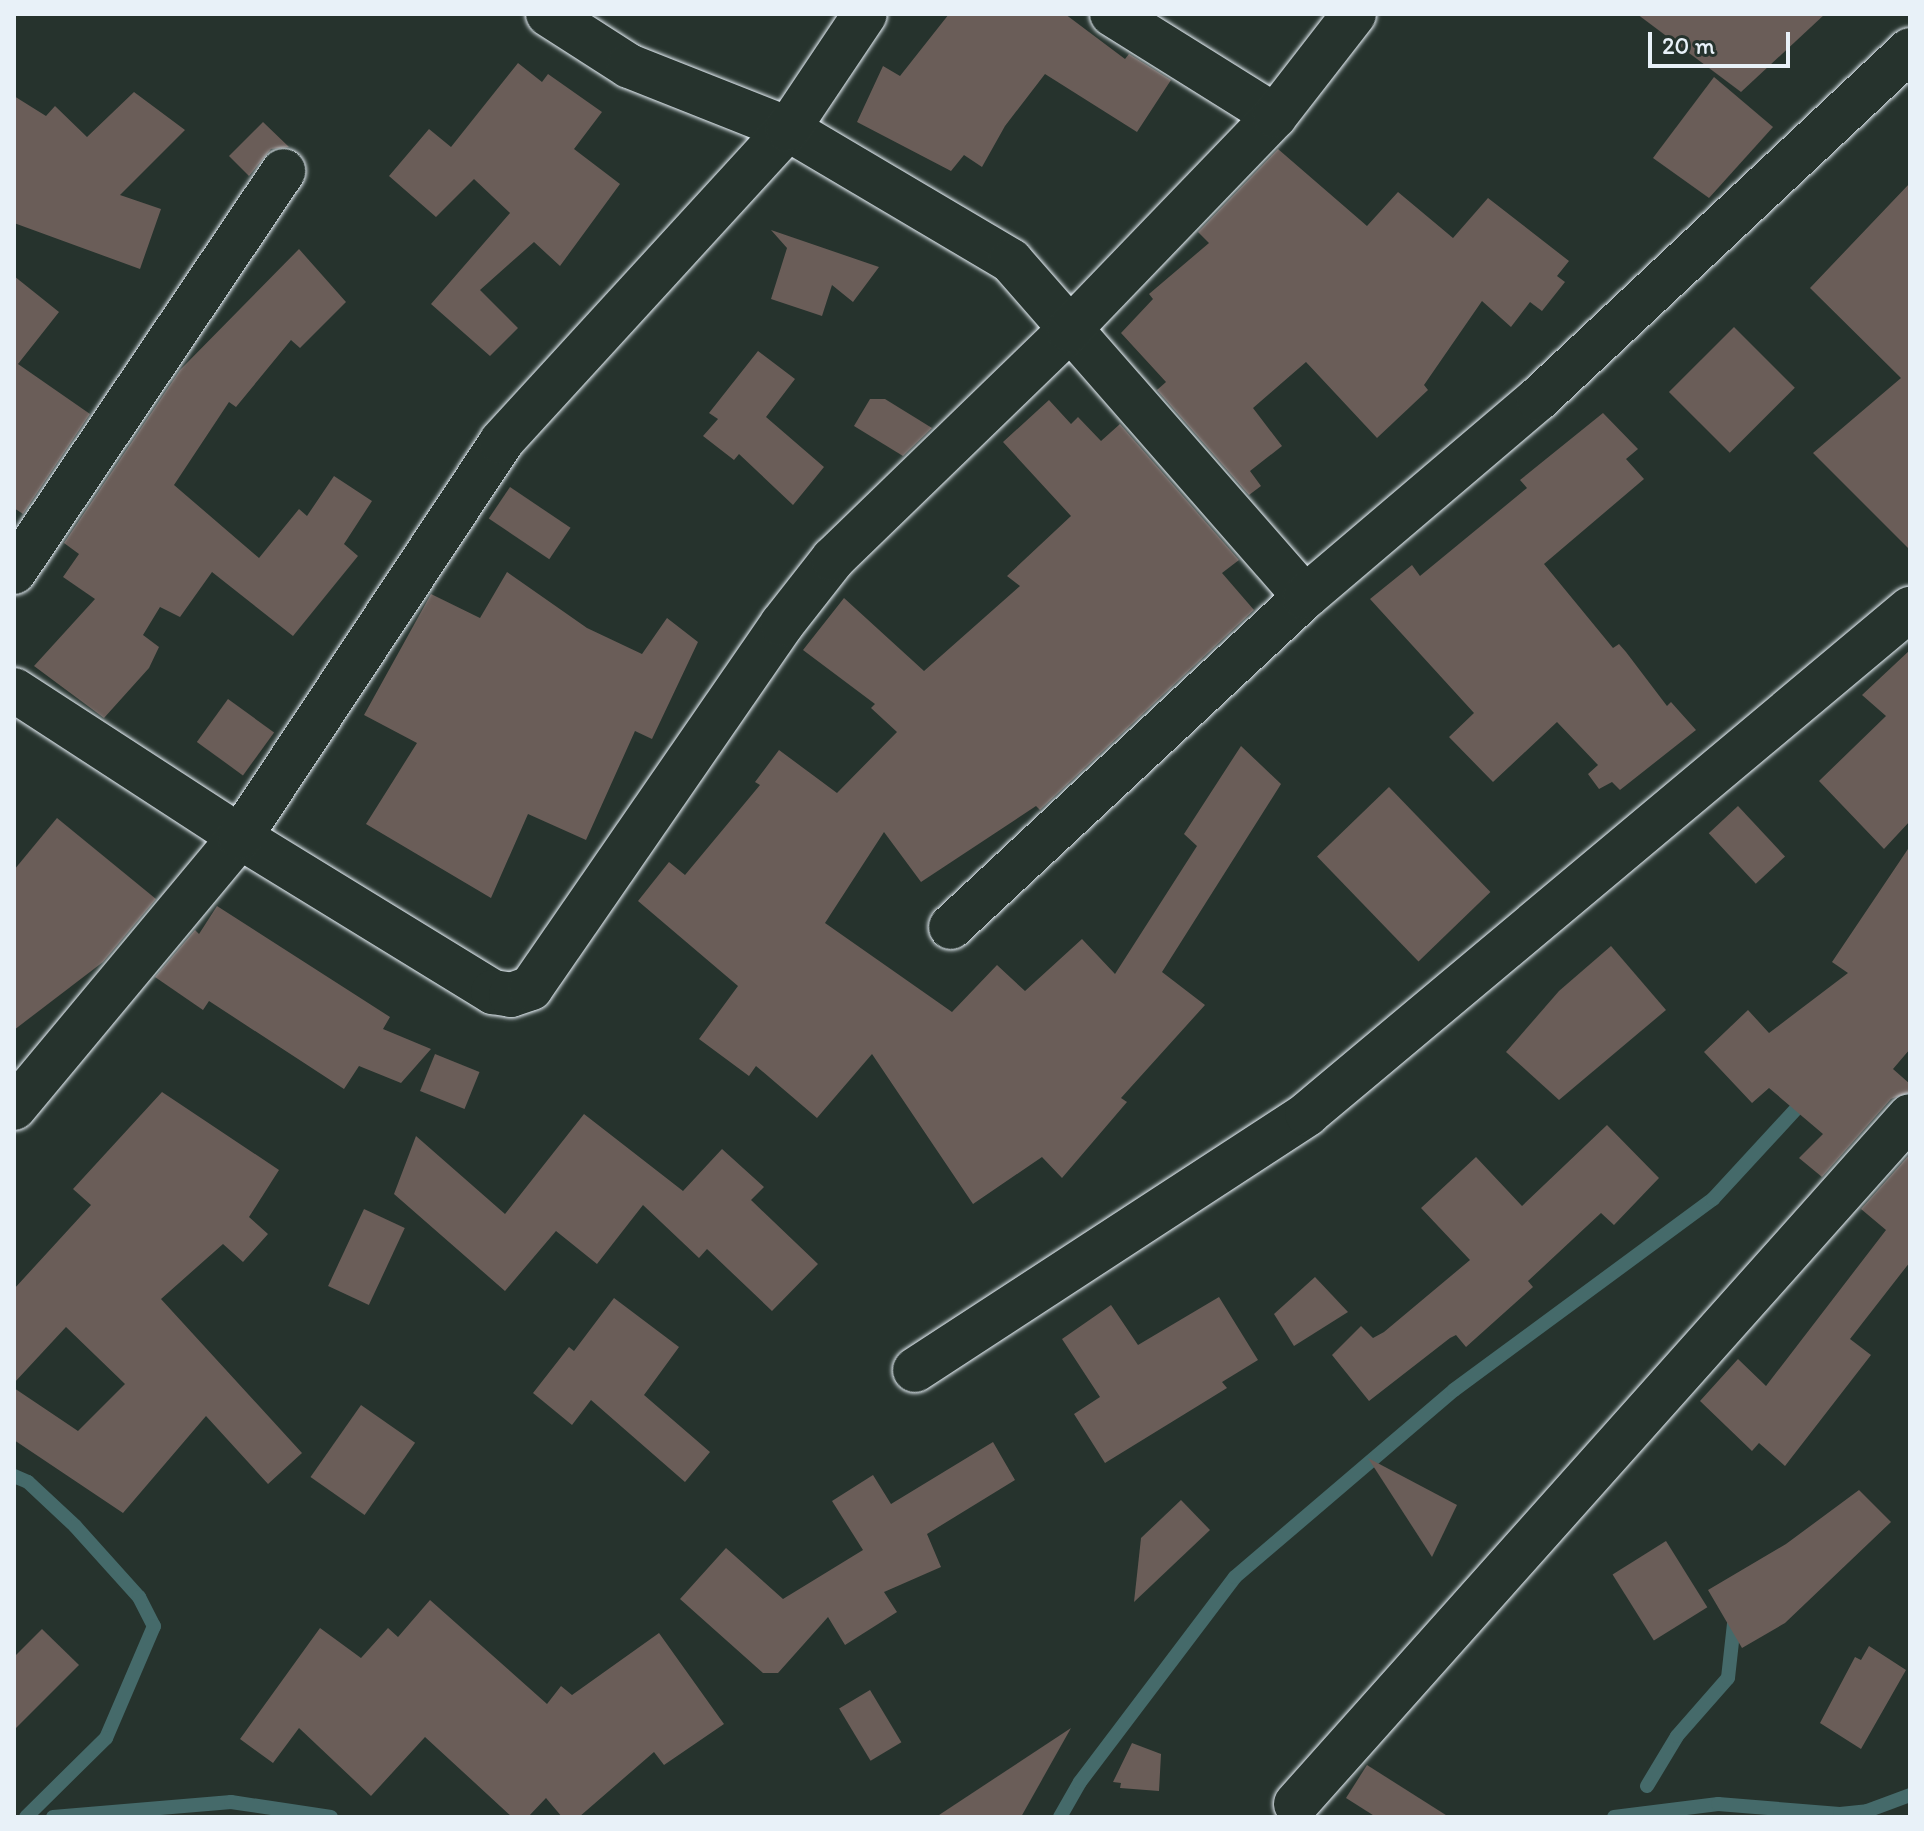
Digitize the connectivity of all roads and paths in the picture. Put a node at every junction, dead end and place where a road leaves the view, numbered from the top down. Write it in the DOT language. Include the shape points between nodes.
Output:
graph roads {
  1 [pos="548,14"];
  2 [pos="865,14"];
  3 [pos="1112,14"];
  4 [pos="1354,14"];
  5 [pos="1910,50"];
  6 [pos="1275,116"];
  7 [pos="788,129"];
  8 [pos="283,171"];
  9 [pos="1069,330"];
  10 [pos="14,572"];
  11 [pos="1305,597"];
  12 [pos="1910,609"];
  13 [pos="14,690"];
  14 [pos="240,837"];
  15 [pos="951,927"];
  16 [pos="14,1108"];
  17 [pos="1910,1116"];
  18 [pos="915,1370"];
  19 [pos="1296,1804"];
  1 -- 7 [label="street" via="629,66"];
  2 -- 7 [label="street"];
  3 -- 6 [label="street"];
  4 -- 6 [label="street"];
  5 -- 11 [label="street" via="1538,399"];
  6 -- 9 [label="street"];
  7 -- 9 [label="street" via="987,243 1011,261"];
  7 -- 14 [label="street" via="501,442"];
  8 -- 10 [label="street"];
  9 -- 11 [label="street"];
  9 -- 14 [label="street" via="806,591 531,988 511,995 493,992"];
  11 -- 15 [label="street"];
  12 -- 18 [label="street" via="1307,1114"];
  13 -- 14 [label="street"];
  14 -- 16 [label="street"];
  17 -- 19 [label="street"];
}
